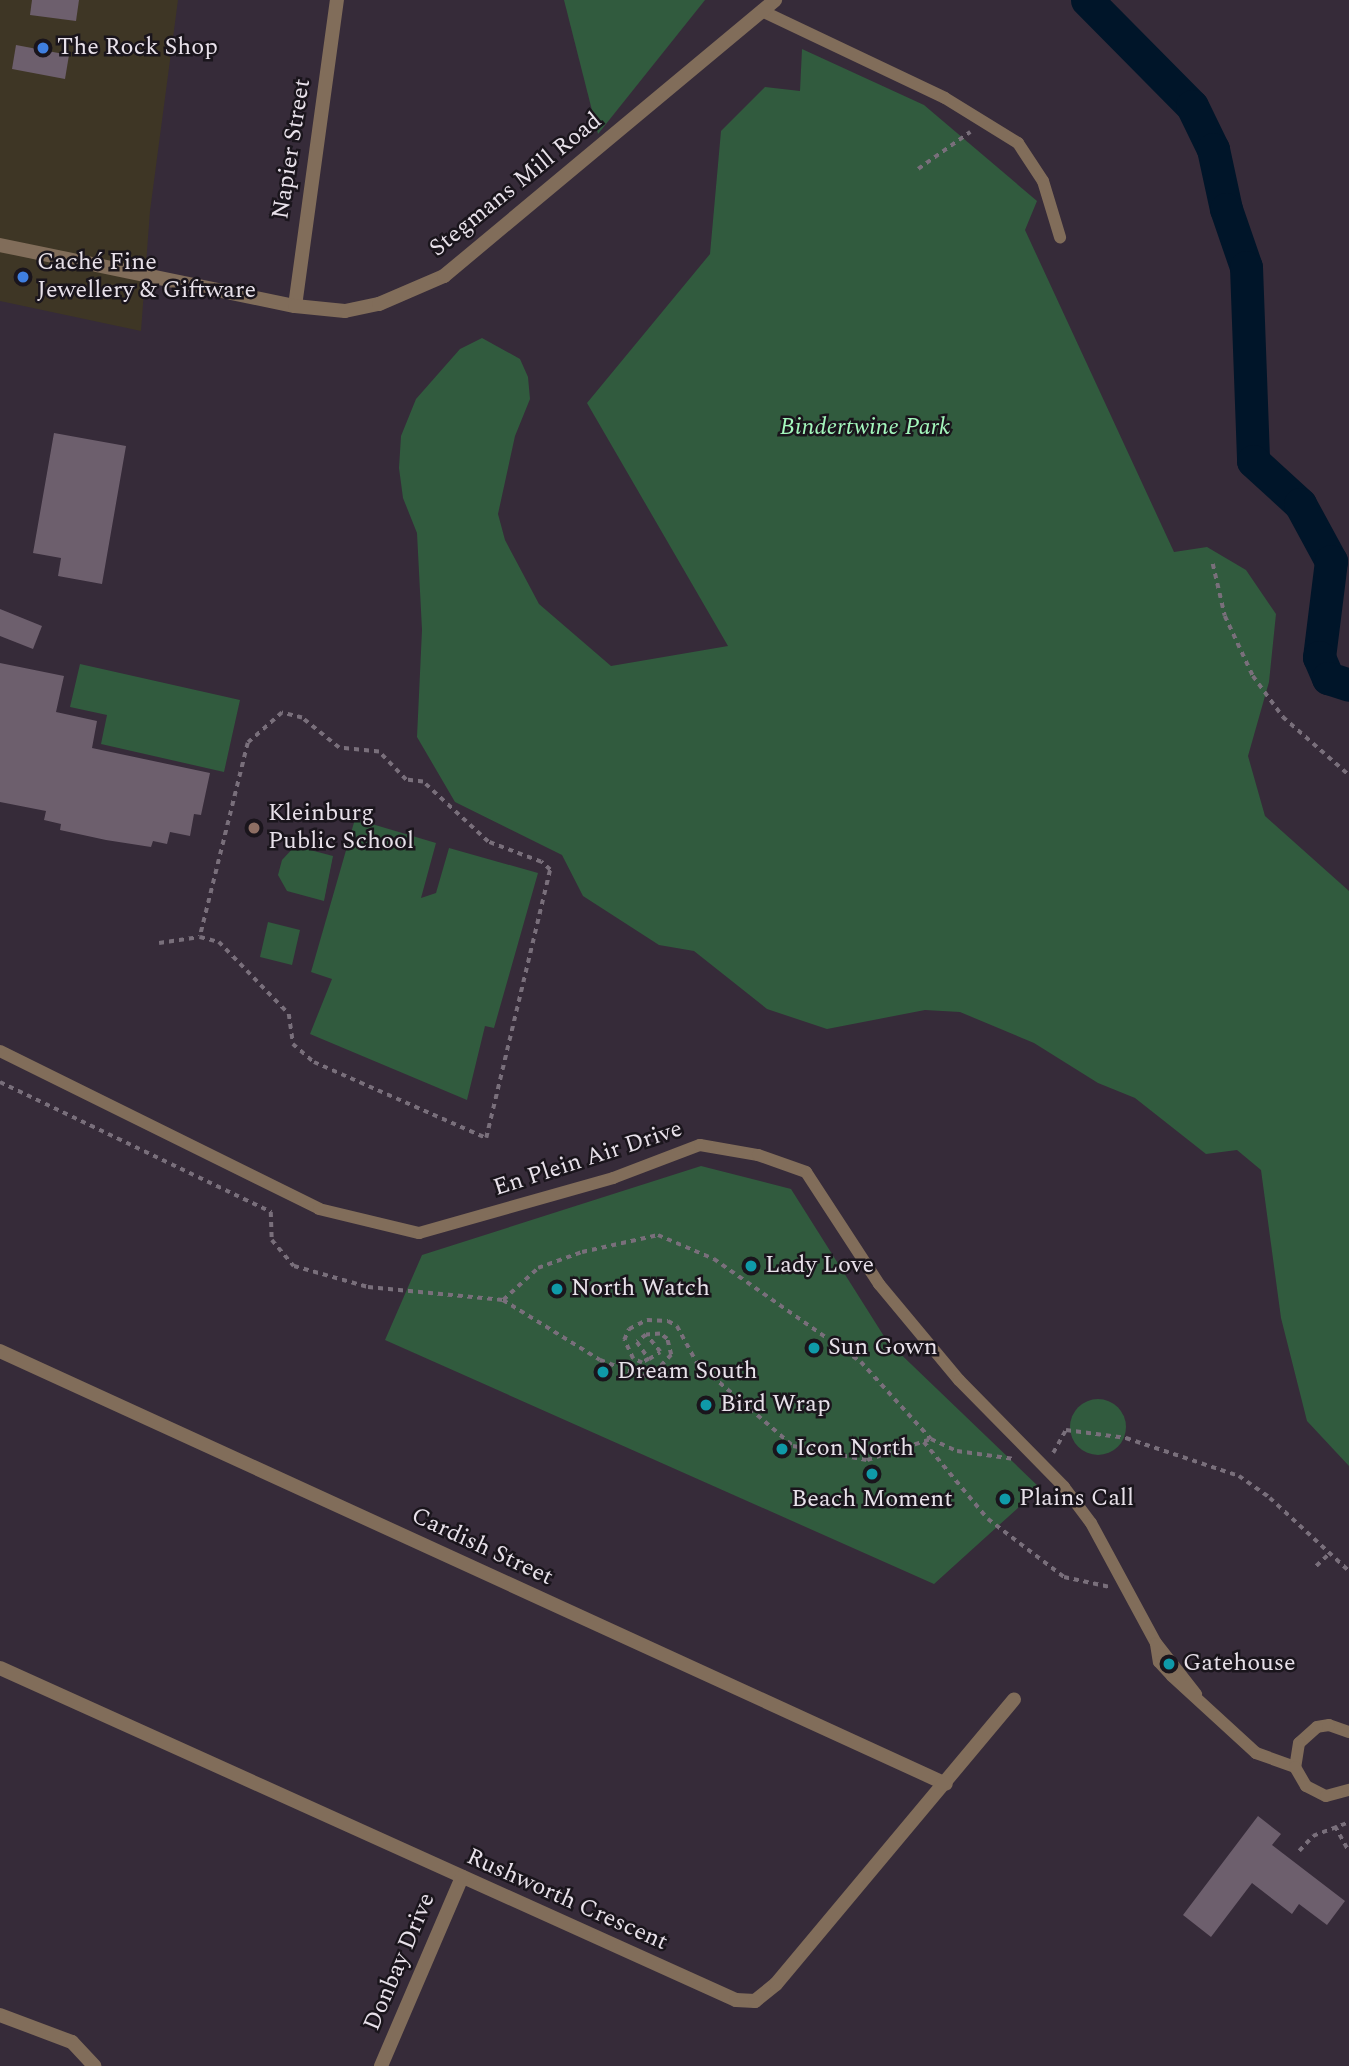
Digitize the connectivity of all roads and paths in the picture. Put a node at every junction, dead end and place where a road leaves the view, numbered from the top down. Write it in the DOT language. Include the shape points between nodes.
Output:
graph roads {
  1 [pos="337,0"];
  2 [pos="775,0"];
  3 [pos="764,12"];
  4 [pos="986,120"];
  5 [pos="918,169"];
  6 [pos="1060,237"];
  7 [pos="0,245"];
  8 [pos="295,306"];
  9 [pos="1213,564"];
  10 [pos="1349,775"];
  11 [pos="200,937"];
  12 [pos="159,943"];
  13 [pos="0,1051"];
  14 [pos="0,1082"];
  15 [pos="503,1300"];
  16 [pos="646,1335"];
  17 [pos="0,1351"];
  18 [pos="649,1359"];
  19 [pos="931,1439"];
  20 [pos="924,1442"];
  21 [pos="1042,1462"];
  22 [pos="1329,1554"];
  23 [pos="1316,1566"];
  24 [pos="1349,1571"];
  25 [pos="1125,1591"];
  26 [pos="0,1668"];
  27 [pos="1013,1699"];
  28 [pos="1349,1731"];
  29 [pos="1295,1766"];
  30 [pos="946,1784"];
  31 [pos="1349,1790"];
  32 [pos="1349,1822"];
  33 [pos="1335,1826"];
  34 [pos="1299,1851"];
  35 [pos="1349,1851"];
  36 [pos="462,1877"];
  37 [pos="0,2015"];
  38 [pos="94,2066"];
  39 [pos="381,2066"];
  1 -- 8 [label="street, Napier Street"];
  2 -- 3 [label="street, Stegmans Mill Road"];
  3 -- 4 [label="lane"];
  3 -- 8 [label="street, Stegmans Mill Road" via="443,276 379,304 345,311"];
  4 -- 5 [label="path"];
  4 -- 6 [label="lane" via="1018,143 1034,162"];
  7 -- 8 [label="street, Stegmans Mill Road"];
  9 -- 10 [label="path" via="1225,616 1260,687 1283,717"];
  11 -- 11 [label="path" via="219,942 289,1014 293,1044 314,1062 486,1138 550,870 541,862 488,842 423,782 406,780 379,752 339,748 302,718 282,713 248,743"];
  11 -- 12 [label="path"];
  13 -- 21 [label="lane, En Plein Air Drive" via="319,1209 419,1233 613,1178 700,1145 758,1155 806,1172 879,1284 959,1380"];
  14 -- 15 [label="path" via="271,1212 272,1240 294,1266 369,1287"];
  15 -- 16 [label="path" via="600,1360 642,1376 654,1373 671,1355 667,1339 660,1334"];
  15 -- 19 [label="path" via="538,1268 582,1252 658,1235 714,1259 861,1362"];
  16 -- 18 [label="path" via="637,1342"];
  16 -- 18 [label="path" via="660,1352"];
  17 -- 30 [label="street, Cardish Street"];
  18 -- 20 [label="path" via="642,1363 633,1359 624,1340 629,1329 647,1320 668,1321 677,1326 697,1363 793,1446 867,1460"];
  19 -- 20 [label="path"];
  19 -- 21 [label="path" via="957,1451"];
  20 -- 25 [label="path" via="988,1519 1064,1577"];
  21 -- 22 [label="path" via="1052,1456 1066,1430 1126,1437 1238,1476 1270,1498"];
  21 -- 25 [label="lane, En Plein Air Drive" via="1091,1523"];
  22 -- 23 [label="path"];
  22 -- 24 [label="path"];
  25 -- 29 [label="lane, En Plein Air Drive" via="1156,1643 1196,1694 1256,1753"];
  26 -- 36 [label="street, Rushworth Crescent"];
  27 -- 30 [label="street, Rushworth Crescent"];
  28 -- 29 [label="lane" via="1317,1727 1299,1743"];
  29 -- 31 [label="lane" via="1306,1786 1326,1796"];
  30 -- 36 [label="street, Rushworth Crescent" via="776,1984 755,2001 716,1992"];
  32 -- 33 [label="path"];
  33 -- 34 [label="path" via="1313,1836"];
  33 -- 35 [label="path"];
  36 -- 39 [label="street, Donbay Drive"];
  37 -- 38 [label="street" via="72,2042"];
}
